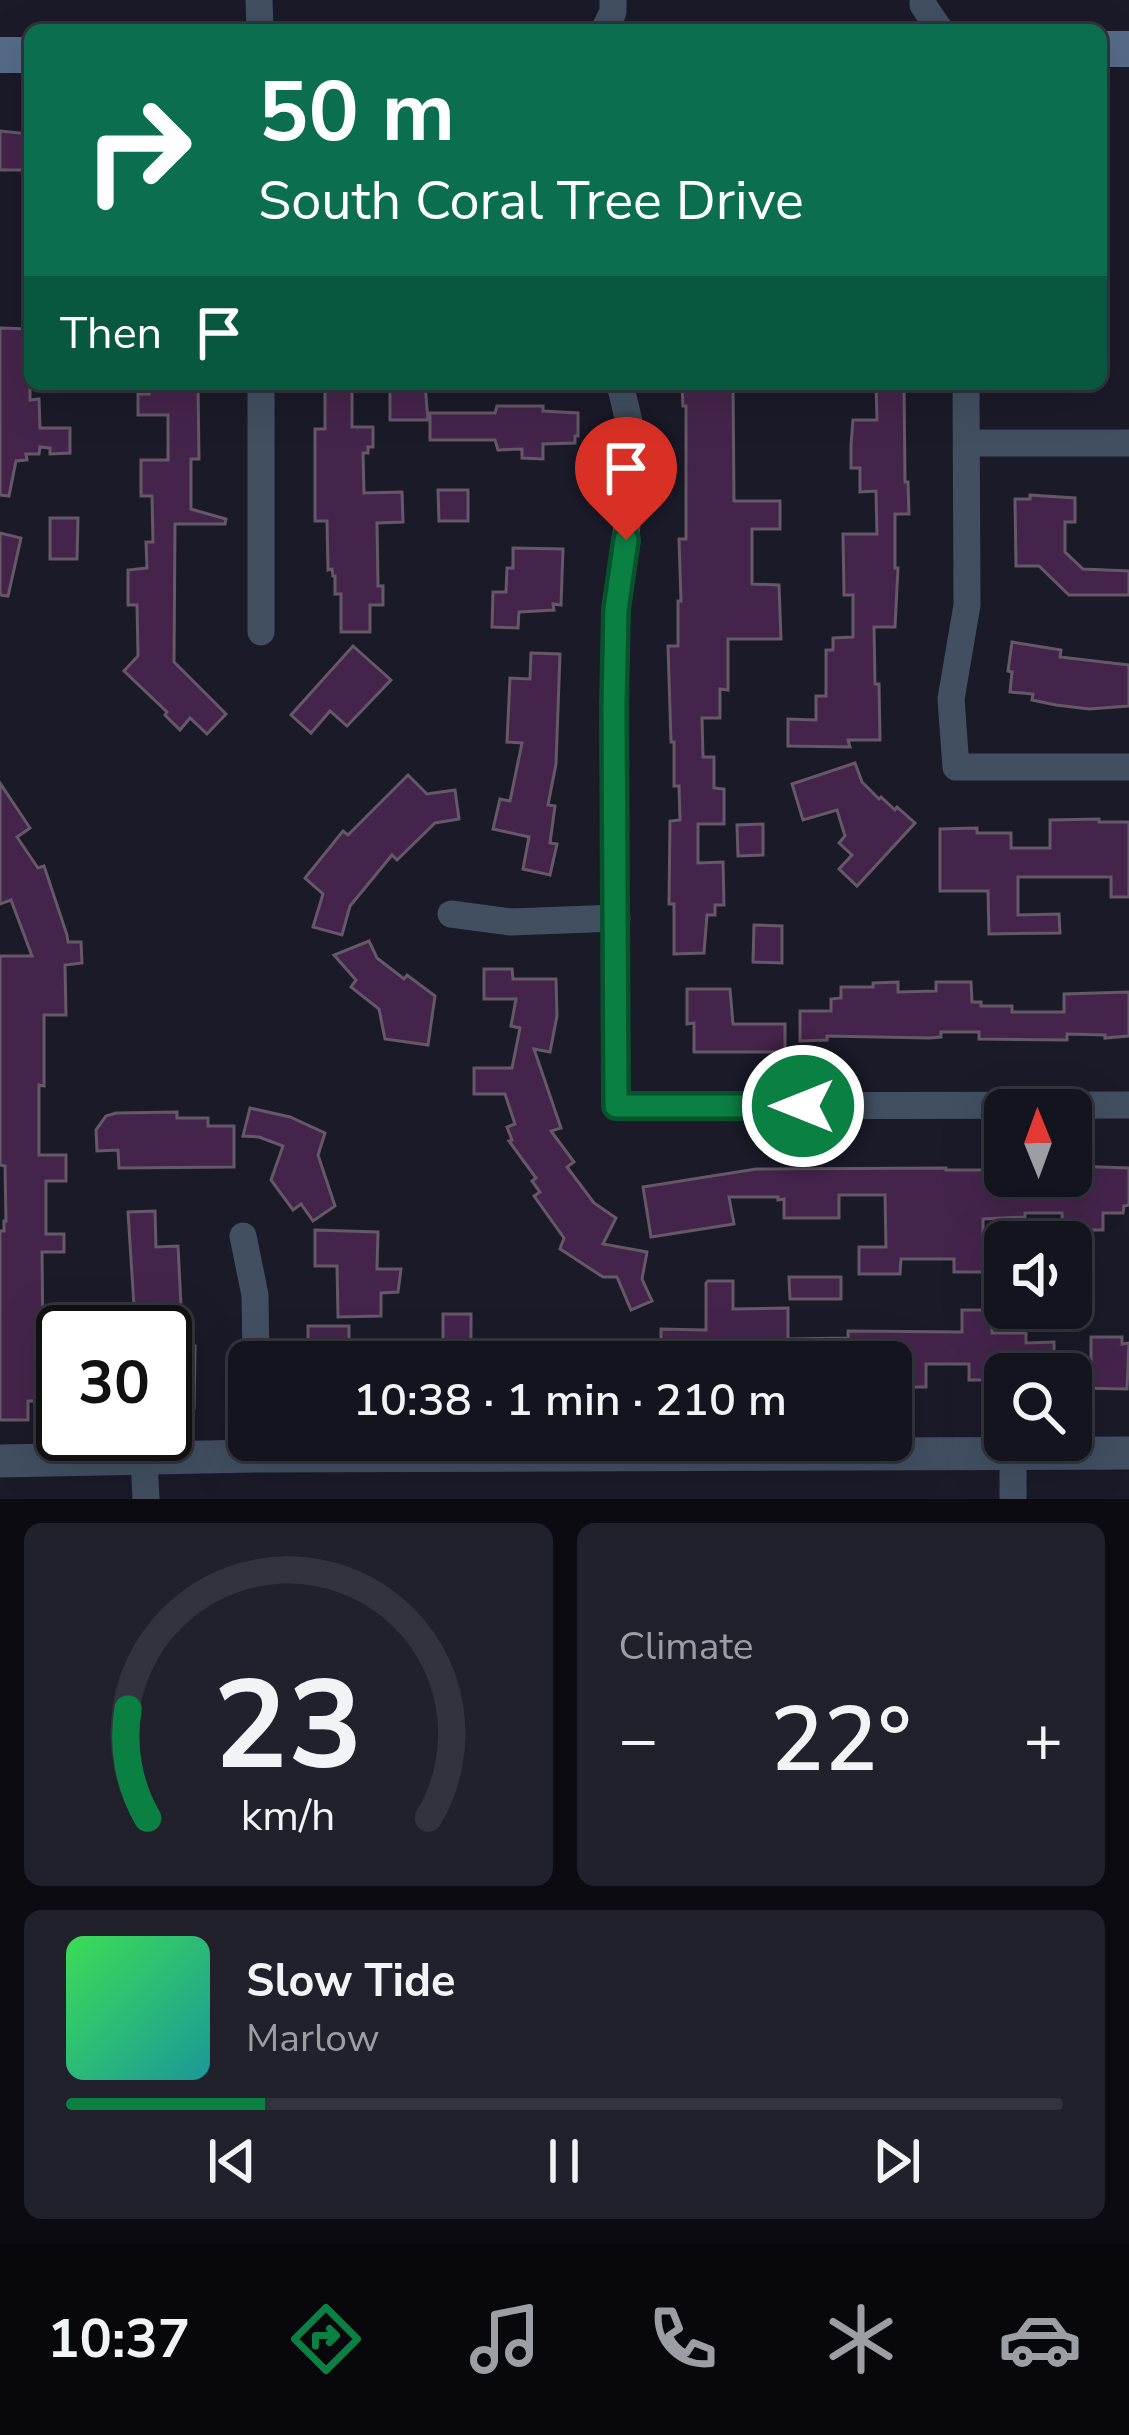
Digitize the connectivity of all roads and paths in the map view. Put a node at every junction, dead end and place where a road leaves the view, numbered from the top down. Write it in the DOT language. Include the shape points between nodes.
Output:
graph roads {
  1 [pos="261,390"];
  2 [pos="622,390"];
  3 [pos="966,390"];
  4 [pos="1129,442"];
  5 [pos="968,443"];
  6 [pos="261,632"];
  7 [pos="1129,766"];
  8 [pos="452,914"];
  9 [pos="617,918"];
  10 [pos="1129,1105"];
  11 [pos="243,1236"];
  12 [pos="256,1341"];
  13 [pos="228,1451"];
  14 [pos="912,1452"];
  15 [pos="984,1453"];
  16 [pos="1092,1453"];
  17 [pos="1129,1453"];
  18 [pos="192,1454"];
  19 [pos="36,1460"];
  20 [pos="0,1461"];
  21 [pos="144,1461"];
  22 [pos="1012,1461"];
  23 [pos="146,1499"];
  24 [pos="1013,1499"];
  1 -- 6 [label="street"];
  2 -- 9 [label="street" via="632,430 615,628"];
  3 -- 5 [label="street"];
  4 -- 5 [label="street"];
  5 -- 7 [label="street" via="967,605 951,699 956,767"];
  8 -- 9 [label="street" via="511,922"];
  9 -- 10 [label="street" via="616,1106"];
  11 -- 12 [label="street"];
  13 -- 18 [label="street"];
  14 -- 15 [label="street"];
  16 -- 17 [label="street"];
  19 -- 20 [label="street"];
  21 -- 23 [label="street"];
  22 -- 24 [label="street"];
}
